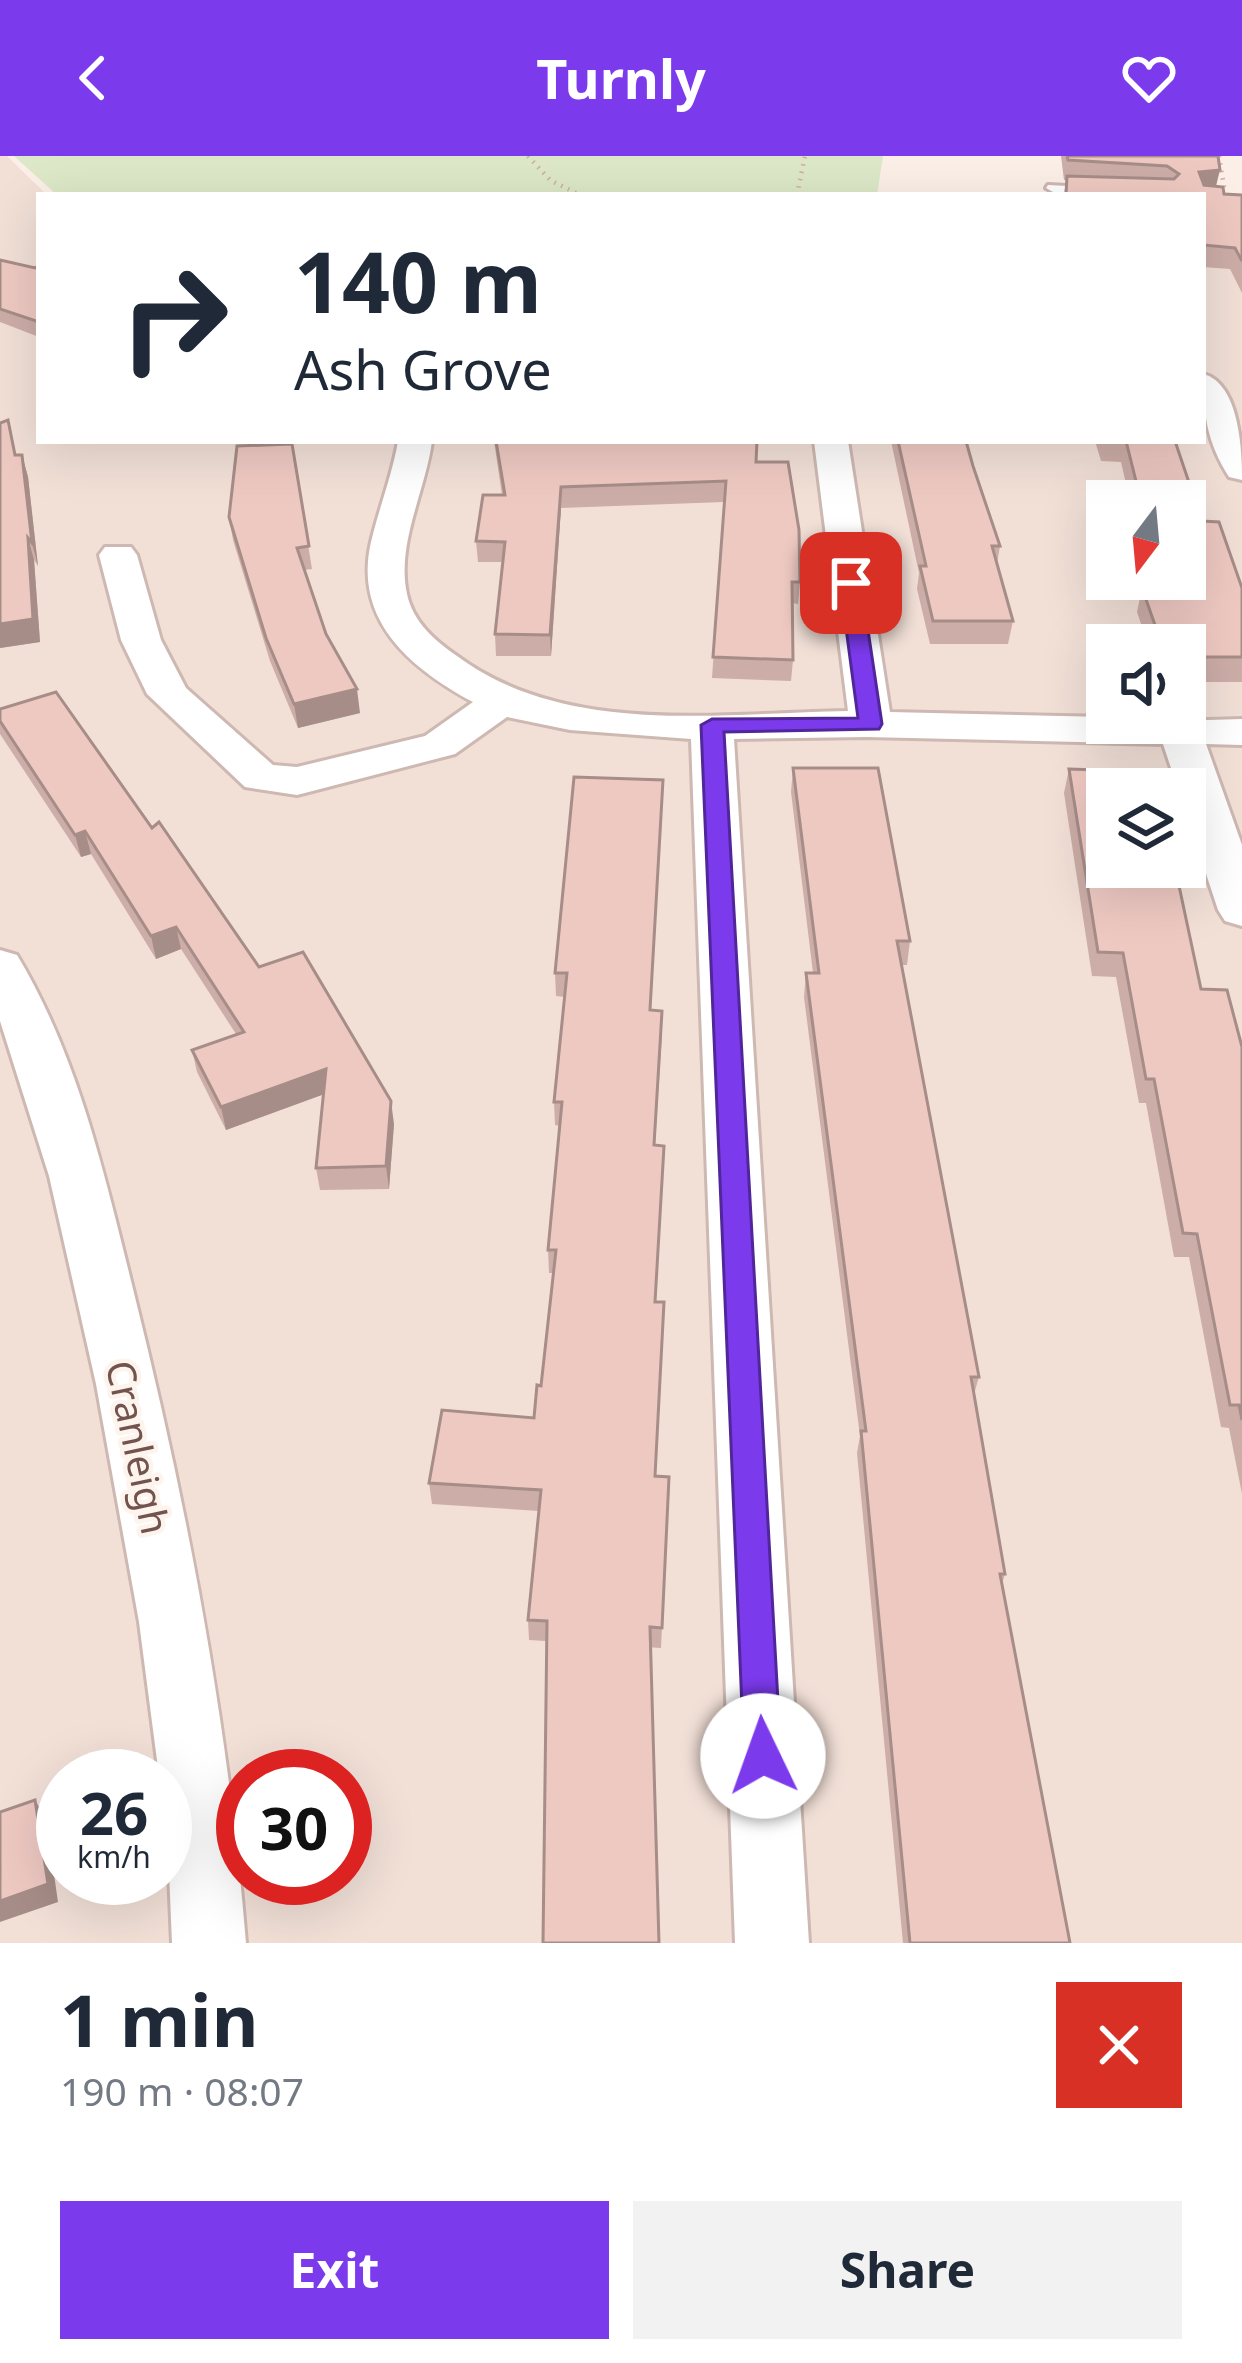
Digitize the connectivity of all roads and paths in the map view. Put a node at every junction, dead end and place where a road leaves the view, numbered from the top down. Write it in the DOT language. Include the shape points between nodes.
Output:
graph roads {
  1 [pos="528,156"];
  2 [pos="805,156"];
  3 [pos="1219,156"];
  4 [pos="1053,188"];
  5 [pos="574,192"];
  6 [pos="798,192"];
  7 [pos="1116,192"];
  8 [pos="1226,199"];
  9 [pos="1206,391"];
  10 [pos="414,444"];
  11 [pos="831,444"];
  12 [pos="1242,470"];
  13 [pos="118,555"];
  14 [pos="502,701"];
  15 [pos="871,724"];
  16 [pos="712,725"];
  17 [pos="1086,730"];
  18 [pos="1206,732"];
  19 [pos="1242,732"];
  20 [pos="1184,744"];
  21 [pos="1242,910"];
  22 [pos="0,967"];
  23 [pos="209,1943"];
  24 [pos="772,1943"];
  1 -- 5 [label="path"];
  2 -- 6 [label="path"];
  3 -- 8 [label="path"];
  4 -- 7 [label="lane"];
  9 -- 12 [label="street"];
  10 -- 14 [label="street" via="387,558 393,615 444,666"];
  11 -- 15 [label="street"];
  13 -- 14 [label="street" via="141,640 168,694 260,777 297,781 440,745"];
  14 -- 16 [label="street" via="594,718"];
  15 -- 16 [label="street"];
  15 -- 17 [label="street"];
  16 -- 24 [label="street"];
  18 -- 19 [label="street"];
  20 -- 21 [label="street"];
  22 -- 23 [label="street, Cranleigh" via="23,1010 87,1218 149,1483 193,1750"];
}
